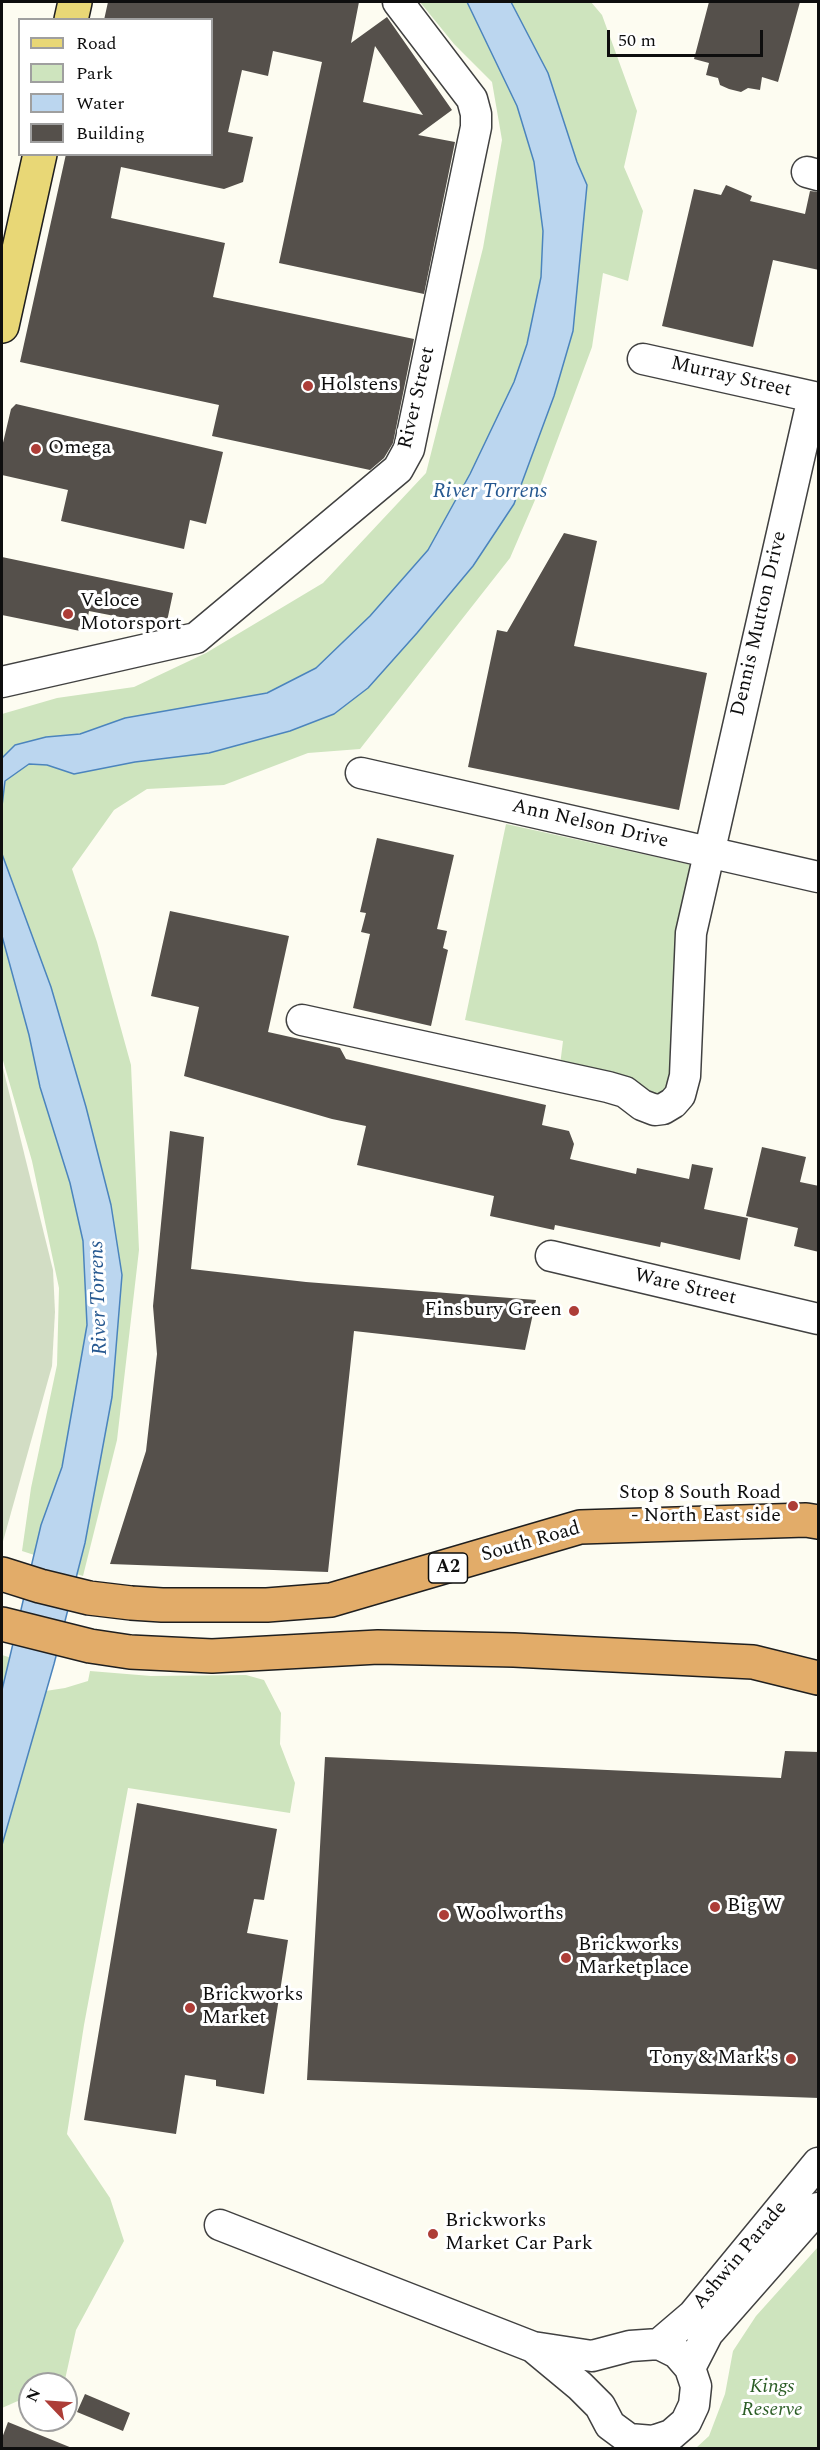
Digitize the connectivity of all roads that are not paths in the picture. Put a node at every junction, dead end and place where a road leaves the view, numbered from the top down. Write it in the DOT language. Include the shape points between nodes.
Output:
graph roads {
  1 [pos="75,2"];
  2 [pos="398,2"];
  3 [pos="71,18"];
  4 [pos="40,156"];
  5 [pos="2,326"];
  6 [pos="643,359"];
  7 [pos="816,397"];
  8 [pos="2,682"];
  9 [pos="361,773"];
  10 [pos="708,852"];
  11 [pos="819,877"];
  12 [pos="302,1020"];
  13 [pos="551,1256"];
  14 [pos="819,1319"];
  15 [pos="819,1522"];
  16 [pos="2,1574"];
  17 [pos="2,1624"];
  18 [pos="819,1678"];
  19 [pos="819,2163"];
  20 [pos="819,2208"];
  21 [pos="220,2226"];
  22 [pos="644,2345"];
  23 [pos="533,2347"];
  24 [pos="690,2368"];
  25 [pos="605,2426"];
  26 [pos="649,2445"];
  1 -- 3 [label="main road"];
  2 -- 8 [label="street, River Street" via="472,99 476,127 409,449 398,469 196,638"];
  4 -- 5 [label="main road"];
  6 -- 7 [label="street, Murray Street"];
  7 -- 10 [label="street, Dennis Mutton Drive"];
  9 -- 10 [label="street, Ann Nelson Drive"];
  10 -- 11 [label="street, Ann Nelson Drive"];
  10 -- 12 [label="street, Dennis Mutton Drive" via="691,933 685,1076 680,1095 669,1107 648,1108 625,1092 608,1087"];
  13 -- 14 [label="street, Ware Street"];
  15 -- 16 [label="highway, South Road / A2" via="580,1527 331,1600 267,1605 162,1605 90,1598"];
  17 -- 18 [label="highway" via="130,1652 212,1656 378,1647 514,1650 753,1662"];
  19 -- 22 [label="street, Ashwin Parade" via="693,2315"];
  20 -- 24 [label="street, Ashwin Parade" via="708,2333"];
  21 -- 23 [label="street"];
  22 -- 23 [label="street" via="592,2356"];
  22 -- 24 [label="street" via="677,2353"];
  22 -- 25 [label="street" via="610,2360 599,2381"];
  23 -- 25 [label="street" via="580,2386"];
  24 -- 26 [label="street" via="696,2386 694,2405 686,2422 671,2435"];
  25 -- 26 [label="street"];
}
